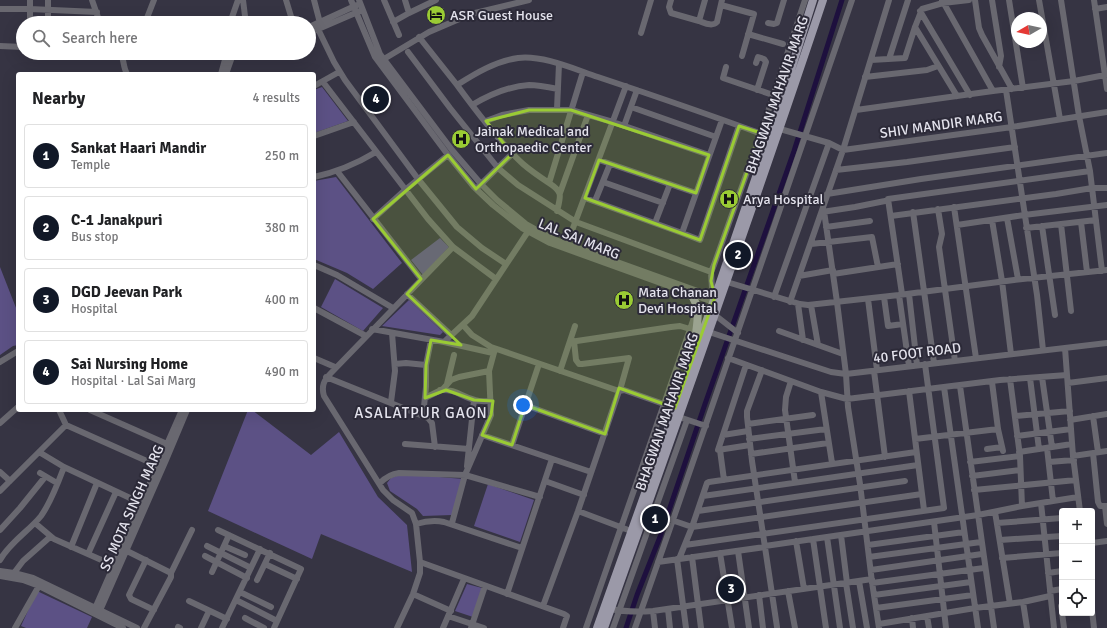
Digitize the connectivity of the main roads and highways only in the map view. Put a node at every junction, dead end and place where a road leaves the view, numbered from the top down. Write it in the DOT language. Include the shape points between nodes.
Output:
graph roads {
  1 [pos="813,0"];
  2 [pos="823,0"];
  3 [pos="724,281"];
  4 [pos="692,291"];
  5 [pos="716,305"];
  6 [pos="692,357"];
  7 [pos="597,628"];
  8 [pos="604,628"];
  1 -- 3 [label="main road, BHAGWAN MAHAVIR MARG"];
  2 -- 3 [label="main road, BHAGWAN MAHAVIR MARG" via="780,129"];
  3 -- 5 [label="main road, BHAGWAN MAHAVIR MARG"];
  4 -- 6 [label="main road" via="698,310"];
  5 -- 6 [label="main road, BHAGWAN MAHAVIR MARG"];
  5 -- 8 [label="main road, BHAGWAN MAHAVIR MARG" via="618,610"];
  6 -- 7 [label="main road, BHAGWAN MAHAVIR MARG"];
}
